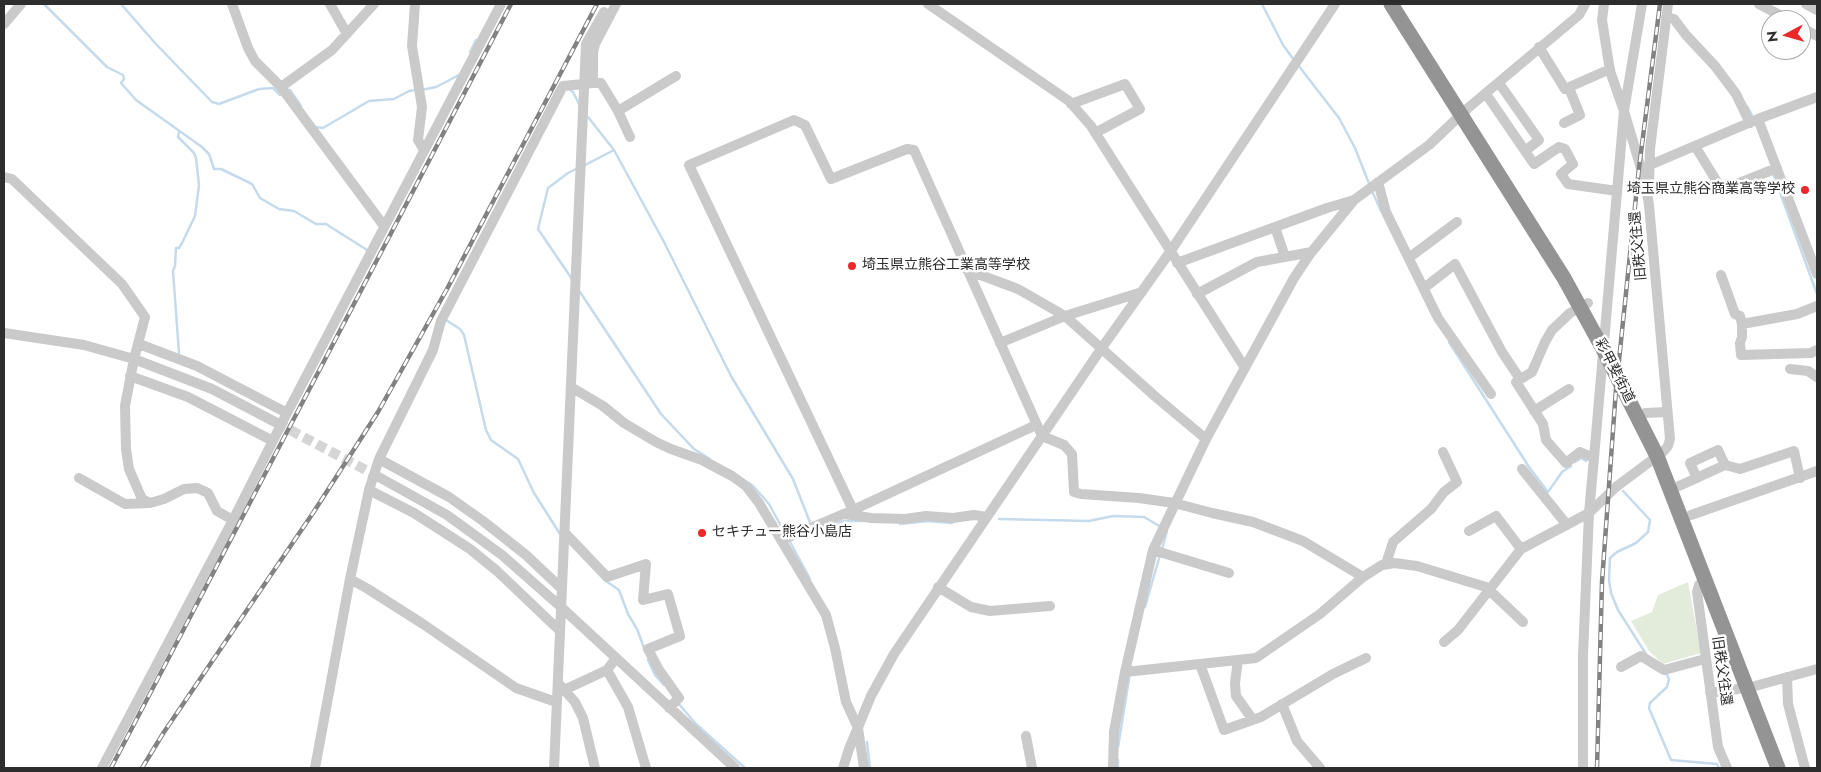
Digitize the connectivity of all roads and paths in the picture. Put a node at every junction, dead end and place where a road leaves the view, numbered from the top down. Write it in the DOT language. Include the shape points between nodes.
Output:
graph roads {
  1 [pos="21,4"];
  2 [pos="232,4"];
  3 [pos="330,4"];
  4 [pos="374,4"];
  5 [pos="416,4"];
  6 [pos="501,4"];
  7 [pos="609,4"];
  8 [pos="616,4"];
  9 [pos="928,4"];
  10 [pos="1335,4"];
  11 [pos="1391,4"];
  12 [pos="1403,4"];
  13 [pos="1585,4"];
  14 [pos="1604,4"];
  15 [pos="1642,4"];
  16 [pos="1668,4"];
  17 [pos="1759,4"];
  18 [pos="1806,4"];
  19 [pos="1770,10"];
  20 [pos="1817,10"];
  21 [pos="1666,18"];
  22 [pos="4,24"];
  23 [pos="348,34"];
  24 [pos="1539,47"];
  25 [pos="1610,69"];
  26 [pos="676,76"];
  27 [pos="1499,82"];
  28 [pos="589,83"];
  29 [pos="1569,88"];
  30 [pos="283,89"];
  31 [pos="1486,94"];
  32 [pos="1817,97"];
  33 [pos="1071,104"];
  34 [pos="618,111"];
  35 [pos="1465,111"];
  36 [pos="1624,111"];
  37 [pos="1754,121"];
  38 [pos="1564,123"];
  39 [pos="1095,133"];
  40 [pos="630,136"];
  41 [pos="1695,146"];
  42 [pos="424,150"];
  43 [pos="1526,151"];
  44 [pos="1650,165"];
  45 [pos="1777,168"];
  46 [pos="4,177"];
  47 [pos="1373,186"];
  48 [pos="1617,191"];
  49 [pos="1354,200"];
  50 [pos="1649,205"];
  51 [pos="1457,222"];
  52 [pos="384,226"];
  53 [pos="1275,227"];
  54 [pos="1170,252"];
  55 [pos="1312,252"];
  56 [pos="1285,256"];
  57 [pos="1410,257"];
  58 [pos="1177,263"];
  59 [pos="967,270"];
  60 [pos="1817,274"];
  61 [pos="1722,275"];
  62 [pos="1424,288"];
  63 [pos="1142,292"];
  64 [pos="1196,294"];
  65 [pos="1584,305"];
  66 [pos="1817,306"];
  67 [pos="1065,316"];
  68 [pos="1742,324"];
  69 [pos="1604,331"];
  70 [pos="4,333"];
  71 [pos="139,344"];
  72 [pos="1000,344"];
  73 [pos="1101,349"];
  74 [pos="1603,349"];
  75 [pos="1817,350"];
  76 [pos="134,359"];
  77 [pos="1245,368"];
  78 [pos="1790,369"];
  79 [pos="130,376"];
  80 [pos="1817,377"];
  81 [pos="1520,379"];
  82 [pos="571,387"];
  83 [pos="1569,389"];
  84 [pos="1491,394"];
  85 [pos="1534,411"];
  86 [pos="1667,412"];
  87 [pos="287,413"];
  88 [pos="1645,413"];
  89 [pos="277,423"];
  90 [pos="1036,425"];
  91 [pos="1042,436"];
  92 [pos="1206,439"];
  93 [pos="273,441"];
  94 [pos="1443,452"];
  95 [pos="1660,454"];
  96 [pos="379,458"];
  97 [pos="1594,458"];
  98 [pos="1725,465"];
  99 [pos="1522,469"];
  100 [pos="1817,471"];
  101 [pos="377,476"];
  102 [pos="79,478"];
  103 [pos="1697,478"];
  104 [pos="1800,478"];
  105 [pos="1679,486"];
  106 [pos="369,490"];
  107 [pos="150,503"];
  108 [pos="1174,503"];
  109 [pos="848,512"];
  110 [pos="1589,513"];
  111 [pos="1691,515"];
  112 [pos="987,517"];
  113 [pos="233,520"];
  114 [pos="1567,525"];
  115 [pos="1469,531"];
  116 [pos="565,534"];
  117 [pos="786,539"];
  118 [pos="1521,549"];
  119 [pos="1159,551"];
  120 [pos="1386,564"];
  121 [pos="1230,573"];
  122 [pos="1363,577"];
  123 [pos="1705,578"];
  124 [pos="350,579"];
  125 [pos="938,587"];
  126 [pos="562,589"];
  127 [pos="1489,590"];
  128 [pos="1050,606"];
  129 [pos="561,607"];
  130 [pos="1523,622"];
  131 [pos="560,631"];
  132 [pos="1444,642"];
  133 [pos="616,658"];
  134 [pos="1366,658"];
  135 [pos="1705,659"];
  136 [pos="1238,660"];
  137 [pos="1200,664"];
  138 [pos="1621,667"];
  139 [pos="1817,669"];
  140 [pos="607,670"];
  141 [pos="1129,671"];
  142 [pos="1787,677"];
  143 [pos="1750,686"];
  144 [pos="561,687"];
  145 [pos="1710,692"];
  146 [pos="556,702"];
  147 [pos="674,703"];
  148 [pos="1282,704"];
  149 [pos="1253,720"];
  150 [pos="858,728"];
  151 [pos="1026,736"];
  152 [pos="102,768"];
  153 [pos="315,768"];
  154 [pos="554,768"];
  155 [pos="595,768"];
  156 [pos="646,768"];
  157 [pos="735,768"];
  158 [pos="843,768"];
  159 [pos="864,768"];
  160 [pos="1032,768"];
  161 [pos="1101,768"];
  162 [pos="1113,768"];
  163 [pos="1320,768"];
  164 [pos="1583,768"];
  165 [pos="1727,768"];
  166 [pos="1778,768"];
  167 [pos="1787,768"];
  168 [pos="1805,768"];
  1 -- 22 [label="street"];
  2 -- 30 [label="street" via="255,60"];
  3 -- 23 [label="street"];
  4 -- 23 [label="street"];
  5 -- 42 [label="street" via="412,46 422,107 418,140"];
  6 -- 42 [label="street"];
  7 -- 28 [label="street" via="586,44"];
  8 -- 28 [label="street" via="595,44"];
  9 -- 33 [label="street"];
  10 -- 54 [label="street"];
  11 -- 35 [label="highway, 彩甲斐街道"];
  12 -- 35 [label="highway, 彩甲斐街道"];
  13 -- 24 [label="street" via="1579,15"];
  14 -- 25 [label="street, 旧秩父往還" via="1602,20"];
  15 -- 36 [label="street"];
  16 -- 21 [label="street"];
  17 -- 19 [label="street"];
  18 -- 20 [label="street"];
  21 -- 37 [label="street" via="1674,20 1715,66"];
  21 -- 44 [label="street"];
  23 -- 30 [label="street"];
  24 -- 27 [label="street"];
  24 -- 29 [label="street" via="1565,90"];
  25 -- 29 [label="street"];
  25 -- 36 [label="street, 旧秩父往還"];
  26 -- 34 [label="street"];
  27 -- 31 [label="street"];
  27 -- 43 [label="street" via="1540,140"];
  28 -- 34 [label="street" via="601,83"];
  28 -- 82 [label="street"];
  28 -- 96 [label="street" via="562,86 441,321 433,350"];
  29 -- 38 [label="street" via="1580,115"];
  30 -- 52 [label="street"];
  31 -- 35 [label="street"];
  31 -- 43 [label="street"];
  32 -- 37 [label="street"];
  33 -- 39 [label="street"];
  33 -- 39 [label="street" via="1125,84 1140,109"];
  34 -- 40 [label="street"];
  35 -- 47 [label="street" via="1429,145"];
  35 -- 65 [label="highway, 彩甲斐街道"];
  36 -- 48 [label="street"];
  36 -- 50 [label="street, 旧秩父往還"];
  37 -- 41 [label="street"];
  37 -- 45 [label="street"];
  39 -- 54 [label="street"];
  41 -- 44 [label="street"];
  41 -- 45 [label="street" via="1722,190"];
  42 -- 52 [label="street"];
  43 -- 48 [label="street" via="1534,164 1559,148 1566,149 1573,164 1561,174 1568,184"];
  44 -- 50 [label="street"];
  45 -- 60 [label="street"];
  46 -- 71 [label="street" via="12,179 122,284 146,317"];
  47 -- 49 [label="street"];
  47 -- 57 [label="street"];
  48 -- 69 [label="street"];
  49 -- 53 [label="street"];
  49 -- 55 [label="street"];
  50 -- 86 [label="street, 旧秩父往還"];
  51 -- 57 [label="street"];
  52 -- 87 [label="street"];
  53 -- 56 [label="street"];
  53 -- 58 [label="street"];
  54 -- 58 [label="street"];
  54 -- 63 [label="street"];
  55 -- 56 [label="street"];
  55 -- 77 [label="street" via="1294,278"];
  56 -- 64 [label="street" via="1257,262"];
  57 -- 62 [label="street"];
  58 -- 64 [label="street"];
  59 -- 67 [label="street" via="1018,289"];
  59 -- 72 [label="street"];
  59 -- 109 [label="street" via="914,150 907,149 831,179 806,125 794,120 689,165"];
  61 -- 68 [label="street" via="1735,314 1740,316"];
  62 -- 81 [label="street" via="1455,264"];
  62 -- 84 [label="street" via="1438,318"];
  63 -- 67 [label="street"];
  63 -- 73 [label="street"];
  64 -- 77 [label="street"];
  65 -- 69 [label="highway, 彩甲斐街道"];
  65 -- 74 [label="highway, 彩甲斐街道"];
  65 -- 81 [label="street" via="1552,330 1532,372"];
  66 -- 68 [label="street" via="1797,314"];
  67 -- 72 [label="street"];
  67 -- 73 [label="street"];
  68 -- 75 [label="street" via="1741,355 1811,353"];
  69 -- 74 [label="street"];
  69 -- 88 [label="highway, 彩甲斐街道"];
  70 -- 76 [label="street" via="84,345"];
  71 -- 76 [label="street"];
  71 -- 87 [label="street" via="197,366"];
  72 -- 90 [label="street"];
  73 -- 91 [label="street"];
  73 -- 92 [label="street"];
  74 -- 95 [label="highway, 彩甲斐街道"];
  74 -- 97 [label="street"];
  76 -- 79 [label="street"];
  76 -- 89 [label="street" via="212,390"];
  77 -- 92 [label="street"];
  78 -- 80 [label="street" via="1808,371"];
  79 -- 93 [label="street" via="188,397"];
  79 -- 107 [label="street" via="125,406 129,469 142,499"];
  81 -- 85 [label="street" via="1516,382"];
  82 -- 116 [label="street"];
  82 -- 117 [label="street" via="656,442 732,476 746,486"];
  83 -- 85 [label="street"];
  85 -- 97 [label="street" via="1543,424 1546,440 1566,463 1580,452"];
  86 -- 88 [label="street"];
  86 -- 95 [label="street, 旧秩父往還" via="1670,439"];
  87 -- 93 [label="street"];
  88 -- 95 [label="highway, 彩甲斐街道"];
  90 -- 91 [label="street"];
  90 -- 109 [label="street"];
  91 -- 108 [label="street" via="1064,445 1072,454 1074,492"];
  91 -- 112 [label="street"];
  92 -- 108 [label="street"];
  93 -- 113 [label="street"];
  94 -- 120 [label="street" via="1457,482 1393,542"];
  95 -- 105 [label="highway, 彩甲斐街道"];
  95 -- 110 [label="street" via="1616,487"];
  95 -- 123 [label="highway, 彩甲斐街道"];
  96 -- 106 [label="street"];
  96 -- 126 [label="street" via="484,521"];
  97 -- 110 [label="street"];
  98 -- 103 [label="street"];
  98 -- 103 [label="street" via="1718,450 1690,463"];
  98 -- 104 [label="street" via="1740,469 1794,451"];
  99 -- 114 [label="street"];
  100 -- 104 [label="street"];
  101 -- 129 [label="street" via="477,535"];
  102 -- 107 [label="street" via="125,504"];
  103 -- 105 [label="street"];
  104 -- 111 [label="street"];
  105 -- 111 [label="highway, 彩甲斐街道"];
  106 -- 124 [label="street"];
  106 -- 131 [label="street" via="414,513 470,549"];
  107 -- 113 [label="street" via="184,489 197,488 208,493 217,511"];
  108 -- 119 [label="street" via="1163,528"];
  108 -- 122 [label="street" via="1279,531 1303,541"];
  109 -- 112 [label="street" via="871,518"];
  109 -- 117 [label="street"];
  110 -- 114 [label="street"];
  110 -- 164 [label="street"];
  111 -- 143 [label="highway, 彩甲斐街道"];
  112 -- 125 [label="street"];
  113 -- 152 [label="street"];
  114 -- 118 [label="street"];
  115 -- 118 [label="street" via="1496,516"];
  116 -- 126 [label="street"];
  116 -- 147 [label="street" via="607,577 646,564 643,600 668,594 680,636 648,649"];
  117 -- 150 [label="street" via="826,615 846,702"];
  118 -- 127 [label="street"];
  119 -- 121 [label="street"];
  119 -- 141 [label="street"];
  120 -- 122 [label="street"];
  120 -- 127 [label="street" via="1417,566"];
  122 -- 136 [label="street" via="1320,614 1256,658"];
  123 -- 135 [label="street, 旧秩父往還" via="1697,592"];
  123 -- 143 [label="highway, 彩甲斐街道"];
  124 -- 146 [label="street" via="516,688"];
  124 -- 153 [label="street"];
  125 -- 128 [label="street" via="971,607 990,611"];
  125 -- 150 [label="street" via="880,676"];
  126 -- 129 [label="street"];
  127 -- 130 [label="street"];
  127 -- 132 [label="street" via="1458,630"];
  129 -- 131 [label="street"];
  129 -- 133 [label="street"];
  131 -- 144 [label="street"];
  133 -- 140 [label="street"];
  133 -- 147 [label="street"];
  134 -- 148 [label="street"];
  135 -- 138 [label="street" via="1669,670 1657,667 1641,656"];
  135 -- 145 [label="street, 旧秩父往還"];
  136 -- 137 [label="street"];
  136 -- 149 [label="street" via="1236,696"];
  137 -- 141 [label="street"];
  137 -- 149 [label="street" via="1224,730"];
  139 -- 142 [label="street"];
  140 -- 144 [label="street"];
  140 -- 156 [label="street" via="628,707"];
  141 -- 162 [label="street" via="1114,732"];
  142 -- 143 [label="street"];
  142 -- 168 [label="street" via="1788,704"];
  143 -- 145 [label="street"];
  143 -- 166 [label="highway, 彩甲斐街道"];
  143 -- 167 [label="highway, 彩甲斐街道"];
  144 -- 146 [label="street"];
  144 -- 155 [label="street" via="575,702 583,718"];
  145 -- 165 [label="street, 旧秩父往還" via="1718,747"];
  146 -- 154 [label="street"];
  147 -- 157 [label="street"];
  148 -- 149 [label="street"];
  148 -- 163 [label="street" via="1297,741"];
  150 -- 158 [label="street"];
  150 -- 159 [label="street"];
  151 -- 160 [label="street"];
  161 -- 162 [label="street"];
}
